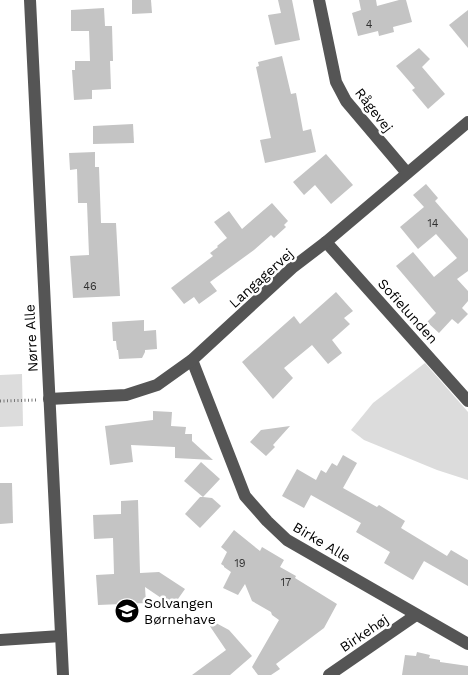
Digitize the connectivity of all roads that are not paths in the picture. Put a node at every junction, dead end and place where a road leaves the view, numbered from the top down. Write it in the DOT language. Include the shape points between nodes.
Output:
graph roads {
  1 [pos="30,0"];
  2 [pos="319,0"];
  3 [pos="468,122"];
  4 [pos="407,173"];
  5 [pos="326,242"];
  6 [pos="192,360"];
  7 [pos="49,399"];
  8 [pos="468,401"];
  9 [pos="416,615"];
  10 [pos="62,636"];
  11 [pos="0,640"];
  12 [pos="468,644"];
  13 [pos="63,675"];
  14 [pos="329,675"];
  1 -- 7 [label="street, Nørre Alle"];
  2 -- 4 [label="street, Rågevej" via="336,82 346,101"];
  3 -- 4 [label="street, Langagervej"];
  4 -- 5 [label="street, Langagervej"];
  5 -- 6 [label="street, Langagervej" via="292,268"];
  5 -- 8 [label="street, Sofielunden"];
  6 -- 7 [label="street, Langagervej" via="157,385 126,395"];
  6 -- 9 [label="street, Birke Alle" via="245,496 267,522 287,540"];
  7 -- 10 [label="street, Nørre Alle"];
  9 -- 12 [label="street, Birke Alle"];
  9 -- 14 [label="street, Birkehøj"];
  10 -- 11 [label="street"];
  10 -- 13 [label="street, Nørre Alle"];
}
